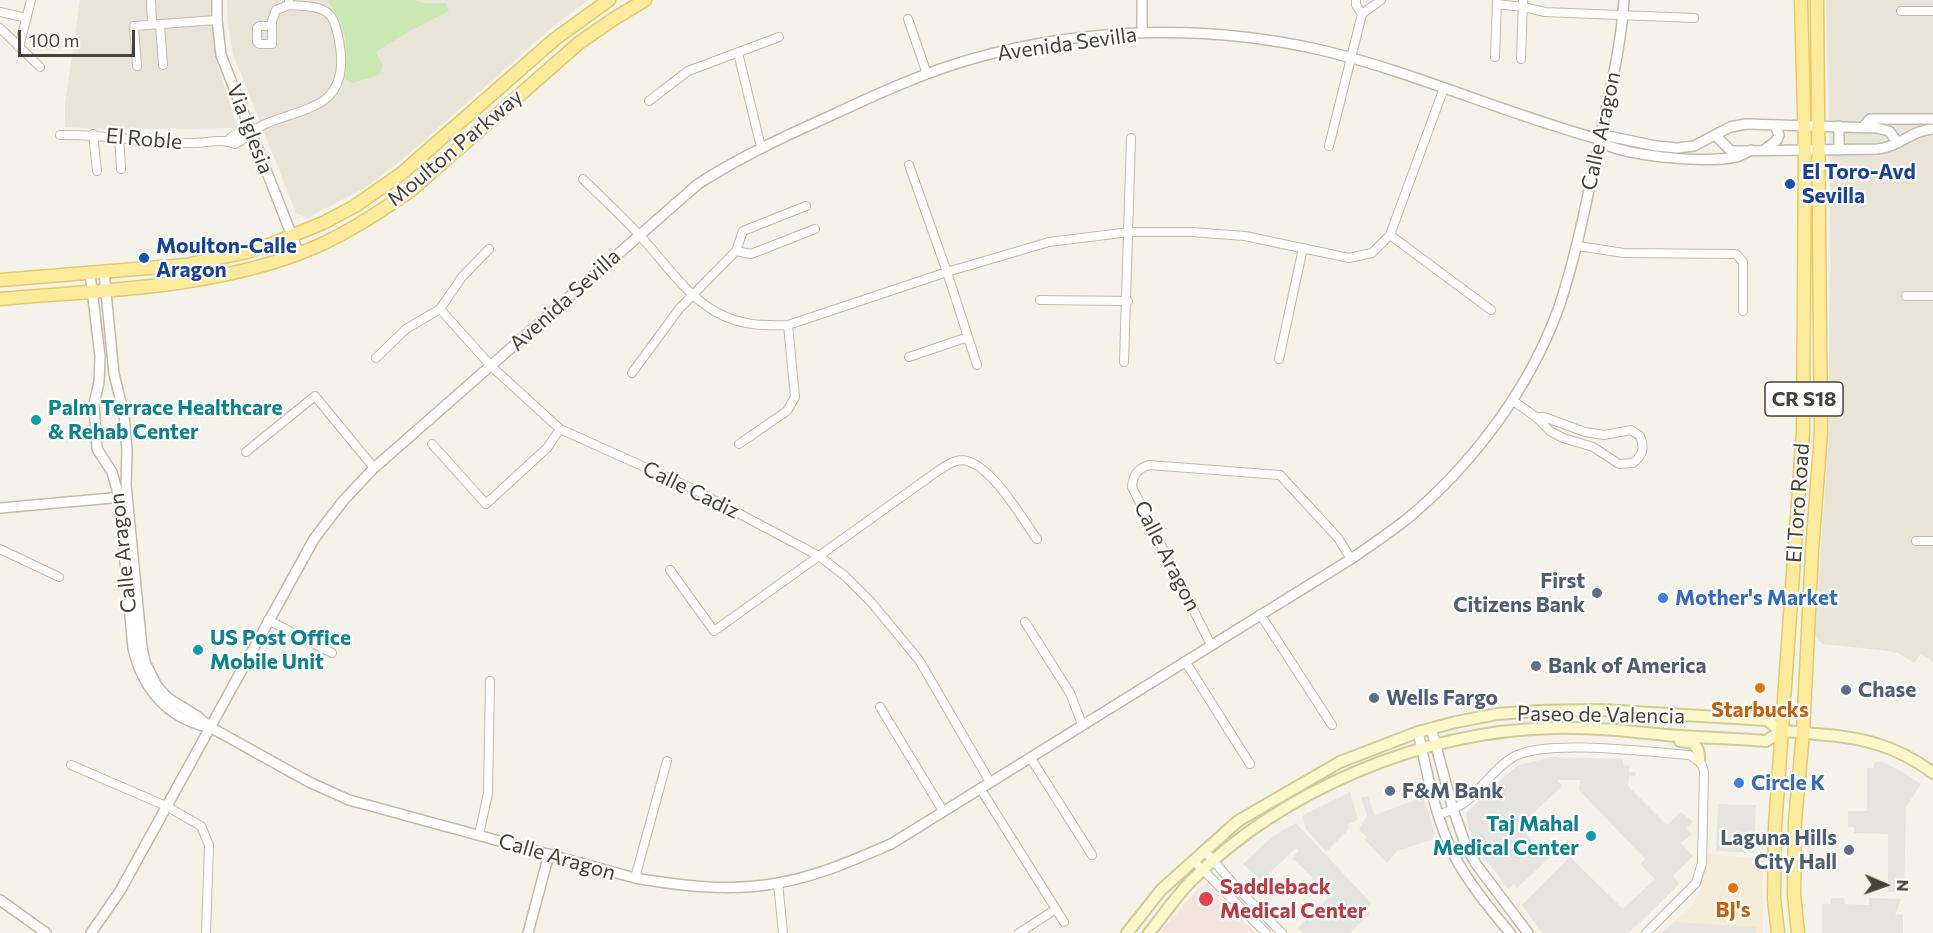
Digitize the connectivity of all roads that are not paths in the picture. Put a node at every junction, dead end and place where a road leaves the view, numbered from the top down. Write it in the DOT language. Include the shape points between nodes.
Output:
graph roads {
  1 [pos="31,0"];
  2 [pos="151,0"];
  3 [pos="217,0"];
  4 [pos="609,0"];
  5 [pos="645,0"];
  6 [pos="1142,0"];
  7 [pos="1356,0"];
  8 [pos="1382,0"];
  9 [pos="1624,0"];
  10 [pos="1801,0"];
  11 [pos="1817,0"];
  12 [pos="289,2"];
  13 [pos="1497,2"];
  14 [pos="1523,3"];
  15 [pos="1901,11"];
  16 [pos="1933,11"];
  17 [pos="0,12"];
  18 [pos="1362,14"];
  19 [pos="1623,16"];
  20 [pos="27,18"];
  21 [pos="1694,18"];
  22 [pos="908,19"];
  23 [pos="217,20"];
  24 [pos="156,24"];
  25 [pos="272,26"];
  26 [pos="0,28"];
  27 [pos="1142,33"];
  28 [pos="779,38"];
  29 [pos="19,47"];
  30 [pos="738,53"];
  31 [pos="1496,57"];
  32 [pos="1351,58"];
  33 [pos="1521,58"];
  34 [pos="162,65"];
  35 [pos="137,66"];
  36 [pos="40,67"];
  37 [pos="927,74"];
  38 [pos="1444,88"];
  39 [pos="649,101"];
  40 [pos="1933,118"];
  41 [pos="1775,125"];
  42 [pos="1804,126"];
  43 [pos="1818,126"];
  44 [pos="1839,126"];
  45 [pos="1864,126"];
  46 [pos="1933,129"];
  47 [pos="252,133"];
  48 [pos="93,134"];
  49 [pos="60,135"];
  50 [pos="1715,135"];
  51 [pos="119,137"];
  52 [pos="1131,138"];
  53 [pos="1599,139"];
  54 [pos="1898,143"];
  55 [pos="1329,146"];
  56 [pos="761,147"];
  57 [pos="1751,150"];
  58 [pos="1763,150"];
  59 [pos="1805,150"];
  60 [pos="1818,150"];
  61 [pos="1839,150"];
  62 [pos="909,165"];
  63 [pos="121,169"];
  64 [pos="97,171"];
  65 [pos="583,179"];
  66 [pos="806,206"];
  67 [pos="815,229"];
  68 [pos="1130,232"];
  69 [pos="639,235"];
  70 [pos="1390,235"];
  71 [pos="292,236"];
  72 [pos="1578,246"];
  73 [pos="1303,248"];
  74 [pos="489,249"];
  75 [pos="736,250"];
  76 [pos="299,254"];
  77 [pos="104,272"];
  78 [pos="947,272"];
  79 [pos="90,273"];
  80 [pos="0,280"];
  81 [pos="106,290"];
  82 [pos="92,291"];
  83 [pos="693,295"];
  84 [pos="1906,296"];
  85 [pos="1933,296"];
  86 [pos="0,299"];
  87 [pos="1040,300"];
  88 [pos="1128,301"];
  89 [pos="440,309"];
  90 [pos="1491,310"];
  91 [pos="1743,311"];
  92 [pos="788,325"];
  93 [pos="968,337"];
  94 [pos="909,357"];
  95 [pos="376,358"];
  96 [pos="1279,359"];
  97 [pos="1124,362"];
  98 [pos="977,365"];
  99 [pos="491,366"];
  100 [pos="632,373"];
  101 [pos="1512,400"];
  102 [pos="1536,417"];
  103 [pos="560,429"];
  104 [pos="432,444"];
  105 [pos="739,444"];
  106 [pos="246,452"];
  107 [pos="374,468"];
  108 [pos="123,497"];
  109 [pos="0,508"];
  110 [pos="1037,539"];
  111 [pos="1916,541"];
  112 [pos="1933,541"];
  113 [pos="0,549"];
  114 [pos="819,556"];
  115 [pos="1351,559"];
  116 [pos="670,570"];
  117 [pos="59,577"];
  118 [pos="1260,614"];
  119 [pos="268,620"];
  120 [pos="1025,622"];
  121 [pos="1211,645"];
  122 [pos="333,653"];
  123 [pos="1185,661"];
  124 [pos="490,681"];
  125 [pos="880,706"];
  126 [pos="1082,724"];
  127 [pos="1332,725"];
  128 [pos="210,727"];
  129 [pos="1431,728"];
  130 [pos="1418,732"];
  131 [pos="1782,732"];
  132 [pos="1654,733"];
  133 [pos="1803,733"];
  134 [pos="1714,737"];
  135 [pos="1435,745"];
  136 [pos="1422,749"];
  137 [pos="1030,757"];
  138 [pos="667,761"];
  139 [pos="1701,763"];
  140 [pos="1250,764"];
  141 [pos="71,765"];
  142 [pos="1933,773"];
  143 [pos="990,782"];
  144 [pos="980,788"];
  145 [pos="166,806"];
  146 [pos="1453,809"];
  147 [pos="943,811"];
  148 [pos="1440,815"];
  149 [pos="479,835"];
  150 [pos="1205,851"];
  151 [pos="549,854"];
  152 [pos="1092,855"];
  153 [pos="1194,861"];
  154 [pos="1215,861"];
  155 [pos="1204,870"];
  156 [pos="635,878"];
  157 [pos="778,883"];
  158 [pos="0,900"];
  159 [pos="1056,909"];
  160 [pos="1064,922"];
  161 [pos="46,933"];
  162 [pos="91,933"];
  163 [pos="206,933"];
  164 [pos="528,933"];
  165 [pos="783,933"];
  166 [pos="1019,933"];
  167 [pos="1126,933"];
  168 [pos="1149,933"];
  169 [pos="1266,933"];
  170 [pos="1282,933"];
  171 [pos="1510,933"];
  172 [pos="1528,933"];
  173 [pos="1647,933"];
  174 [pos="1778,933"];
  175 [pos="1798,933"];
  1 -- 20 [label="street"];
  2 -- 24 [label="street"];
  3 -- 23 [label="street, Via Iglesia"];
  4 -- 71 [label="main road, Moulton Parkway" via="555,39 381,190"];
  5 -- 76 [label="main road, Moulton Parkway" via="579,43 410,191 329,241"];
  6 -- 27 [label="street"];
  7 -- 18 [label="street"];
  8 -- 18 [label="street"];
  9 -- 19 [label="street, Calle Aragon"];
  10 -- 42 [label="main road, El Toro Road / CR S18"];
  11 -- 43 [label="main road, El Toro Road / CR S18"];
  12 -- 25 [label="street" via="276,9"];
  12 -- 47 [label="street, El Roble" via="329,14 341,51 340,76 329,96 319,103 260,126"];
  13 -- 14 [label="street"];
  13 -- 31 [label="street"];
  14 -- 19 [label="street" via="1545,12"];
  14 -- 33 [label="street"];
  15 -- 16 [label="street"];
  17 -- 20 [label="street"];
  18 -- 32 [label="street"];
  19 -- 21 [label="street"];
  19 -- 53 [label="street, Calle Aragon"];
  20 -- 29 [label="street"];
  22 -- 37 [label="street"];
  23 -- 24 [label="street"];
  23 -- 47 [label="street, Via Iglesia" via="222,55"];
  24 -- 34 [label="street"];
  24 -- 35 [label="street" via="134,26"];
  25 -- 25 [label="street" via="272,44 259,44 257,28"];
  26 -- 29 [label="street"];
  27 -- 32 [label="street, Avenida Sevilla" via="1286,43"];
  27 -- 37 [label="street, Avenida Sevilla" via="1026,46"];
  28 -- 30 [label="street"];
  29 -- 36 [label="street"];
  30 -- 39 [label="street" via="688,71"];
  30 -- 56 [label="street"];
  32 -- 38 [label="street, Avenida Sevilla"];
  32 -- 55 [label="street"];
  37 -- 56 [label="street, Avenida Sevilla"];
  38 -- 53 [label="street, Avenida Sevilla" via="1561,130"];
  38 -- 70 [label="street"];
  40 -- 45 [label="street" via="1870,119"];
  41 -- 42 [label="street, Avenida Sevilla"];
  41 -- 50 [label="street, Avenida Sevilla" via="1730,127"];
  41 -- 58 [label="street" via="1777,140"];
  42 -- 43 [label="street, Avenida Sevilla"];
  42 -- 59 [label="main road, El Toro Road / CR S18"];
  43 -- 44 [label="street"];
  43 -- 60 [label="main road, El Toro Road / CR S18"];
  44 -- 45 [label="street"];
  44 -- 61 [label="street"];
  45 -- 54 [label="street" via="1889,131"];
  46 -- 54 [label="street" via="1917,132"];
  47 -- 51 [label="street, El Roble" via="241,132 228,141 192,143"];
  47 -- 71 [label="street, Via Iglesia"];
  48 -- 49 [label="street, El Roble"];
  48 -- 51 [label="street, El Roble"];
  48 -- 64 [label="street"];
  50 -- 53 [label="street, Avenida Sevilla" via="1694,146 1677,148 1608,136"];
  50 -- 57 [label="street" via="1728,150"];
  51 -- 63 [label="street"];
  52 -- 68 [label="street"];
  53 -- 57 [label="street, Avenida Sevilla" via="1608,146 1663,156 1738,157"];
  53 -- 72 [label="street, Calle Aragon"];
  54 -- 61 [label="street" via="1890,148"];
  56 -- 69 [label="street, Avenida Sevilla" via="698,184"];
  57 -- 58 [label="street, Avenida Sevilla"];
  58 -- 59 [label="street, Avenida Sevilla"];
  59 -- 60 [label="street, Avenida Sevilla"];
  59 -- 131 [label="main road, El Toro Road / CR S18" via="1803,432"];
  60 -- 61 [label="street"];
  60 -- 133 [label="main road, El Toro Road / CR S18" via="1821,433"];
  62 -- 78 [label="street"];
  65 -- 69 [label="street, Avenida Sevilla"];
  66 -- 75 [label="street" via="743,231"];
  67 -- 75 [label="street" via="751,254"];
  68 -- 73 [label="street" via="1245,236"];
  68 -- 78 [label="street" via="1049,242"];
  68 -- 88 [label="street"];
  69 -- 83 [label="street"];
  69 -- 99 [label="street, Avenida Sevilla"];
  70 -- 73 [label="street" via="1372,253 1349,258"];
  70 -- 90 [label="street"];
  71 -- 76 [label="street, Via Iglesia"];
  71 -- 77 [label="main road, Moulton Parkway" via="214,260"];
  72 -- 91 [label="street" via="1624,253 1736,254 1743,262"];
  72 -- 101 [label="street, Calle Aragon" via="1558,309"];
  73 -- 96 [label="street"];
  74 -- 89 [label="street" via="462,277"];
  75 -- 83 [label="street"];
  76 -- 81 [label="main road, Moulton Parkway" via="223,276"];
  77 -- 79 [label="main road, Moulton Parkway"];
  77 -- 81 [label="street, Calle Aragon"];
  78 -- 92 [label="street"];
  78 -- 93 [label="street"];
  79 -- 80 [label="main road, Moulton Parkway"];
  79 -- 82 [label="street, Calle Aragon"];
  81 -- 82 [label="main road, Moulton Parkway"];
  81 -- 108 [label="street, Calle Aragon" via="127,450"];
  82 -- 86 [label="main road, Moulton Parkway"];
  82 -- 108 [label="street, Calle Aragon" via="100,356 94,404 97,449"];
  83 -- 92 [label="street" via="716,312 742,323 763,327"];
  83 -- 100 [label="street"];
  84 -- 85 [label="street"];
  87 -- 88 [label="street"];
  88 -- 97 [label="street"];
  89 -- 95 [label="street" via="406,329"];
  89 -- 99 [label="street, Avenida Sevilla"];
  92 -- 105 [label="street" via="795,397 787,411"];
  93 -- 94 [label="street"];
  93 -- 98 [label="street"];
  99 -- 103 [label="street, Calle Cadiz"];
  99 -- 107 [label="street, Avenida Sevilla"];
  101 -- 102 [label="street"];
  101 -- 115 [label="street, Calle Aragon" via="1481,444 1449,479 1408,518"];
  102 -- 102 [label="street" via="1550,431 1593,447 1619,464 1633,463 1644,447 1640,436 1631,430 1604,435"];
  103 -- 104 [label="street" via="547,448 486,504"];
  103 -- 114 [label="street, Calle Cadiz" via="691,488"];
  106 -- 107 [label="street" via="315,396"];
  107 -- 119 [label="street, Avenida Sevilla" via="314,539"];
  108 -- 109 [label="street"];
  108 -- 128 [label="street, Calle Aragon" via="133,648 138,669 147,687 165,707 193,724"];
  110 -- 114 [label="street" via="991,475 974,462 958,460"];
  111 -- 112 [label="street"];
  113 -- 117 [label="street"];
  114 -- 116 [label="street" via="714,631"];
  114 -- 143 [label="street, Calle Cadiz" via="871,602 919,660"];
  115 -- 118 [label="street, Calle Aragon"];
  115 -- 121 [label="street, Calle Aragon" via="1338,538 1280,475 1149,465 1140,468 1132,487"];
  118 -- 121 [label="street, Calle Aragon"];
  118 -- 127 [label="street"];
  119 -- 122 [label="street"];
  119 -- 128 [label="street, Avenida Sevilla"];
  120 -- 126 [label="street" via="1070,693"];
  121 -- 123 [label="street, Calle Aragon"];
  123 -- 126 [label="street, Calle Aragon"];
  123 -- 140 [label="street"];
  124 -- 149 [label="street, Calle Aragon" via="488,793"];
  125 -- 147 [label="street"];
  126 -- 137 [label="street, Calle Aragon"];
  128 -- 145 [label="street, Avenida Sevilla"];
  128 -- 149 [label="street, Calle Aragon" via="349,800"];
  129 -- 130 [label="main road, Paseo de Valencia"];
  129 -- 131 [label="main road, Paseo de Valencia" via="1497,714 1602,710 1767,720"];
  129 -- 135 [label="street"];
  130 -- 136 [label="street"];
  130 -- 150 [label="main road, Paseo de Valencia" via="1340,762 1238,821"];
  131 -- 133 [label="main road, Paseo de Valencia"];
  131 -- 134 [label="main road, Paseo de Valencia" via="1766,741"];
  131 -- 174 [label="main road, El Toro Road / CR S18" via="1774,858"];
  132 -- 134 [label="main road, Paseo de Valencia"];
  132 -- 135 [label="main road, Paseo de Valencia" via="1542,729"];
  132 -- 139 [label="main road" via="1661,738 1692,742"];
  133 -- 142 [label="main road, Paseo de Valencia" via="1876,743 1914,759"];
  133 -- 175 [label="main road, El Toro Road / CR S18" via="1794,848"];
  134 -- 139 [label="main road"];
  135 -- 136 [label="main road, Paseo de Valencia"];
  135 -- 146 [label="street"];
  136 -- 148 [label="street"];
  136 -- 154 [label="main road, Paseo de Valencia" via="1302,798 1247,833"];
  137 -- 143 [label="street, Calle Aragon"];
  137 -- 152 [label="street"];
  138 -- 156 [label="street, Calle Aragon"];
  139 -- 146 [label="street" via="1689,755 1536,749 1507,761"];
  139 -- 173 [label="street" via="1699,876 1692,889"];
  141 -- 145 [label="street"];
  143 -- 144 [label="street, Calle Aragon"];
  144 -- 147 [label="street, Calle Aragon"];
  144 -- 159 [label="street"];
  145 -- 162 [label="street, Avenida Sevilla" via="120,891"];
  145 -- 163 [label="street" via="201,826 209,845"];
  146 -- 148 [label="street"];
  146 -- 172 [label="street" via="1476,864"];
  147 -- 157 [label="street, Calle Aragon" via="891,844 843,865"];
  148 -- 171 [label="street" via="1458,862"];
  149 -- 151 [label="street, Calle Aragon"];
  150 -- 153 [label="main road, Paseo de Valencia"];
  150 -- 154 [label="street"];
  151 -- 156 [label="street, Calle Aragon"];
  151 -- 164 [label="street"];
  153 -- 155 [label="street"];
  153 -- 167 [label="main road, Paseo de Valencia" via="1161,890"];
  154 -- 155 [label="main road, Paseo de Valencia"];
  154 -- 170 [label="street"];
  155 -- 168 [label="main road, Paseo de Valencia"];
  155 -- 169 [label="street"];
  156 -- 157 [label="street, Calle Aragon" via="704,887"];
  157 -- 165 [label="street"];
  158 -- 161 [label="street"];
  159 -- 160 [label="street"];
  159 -- 166 [label="street"];
}
